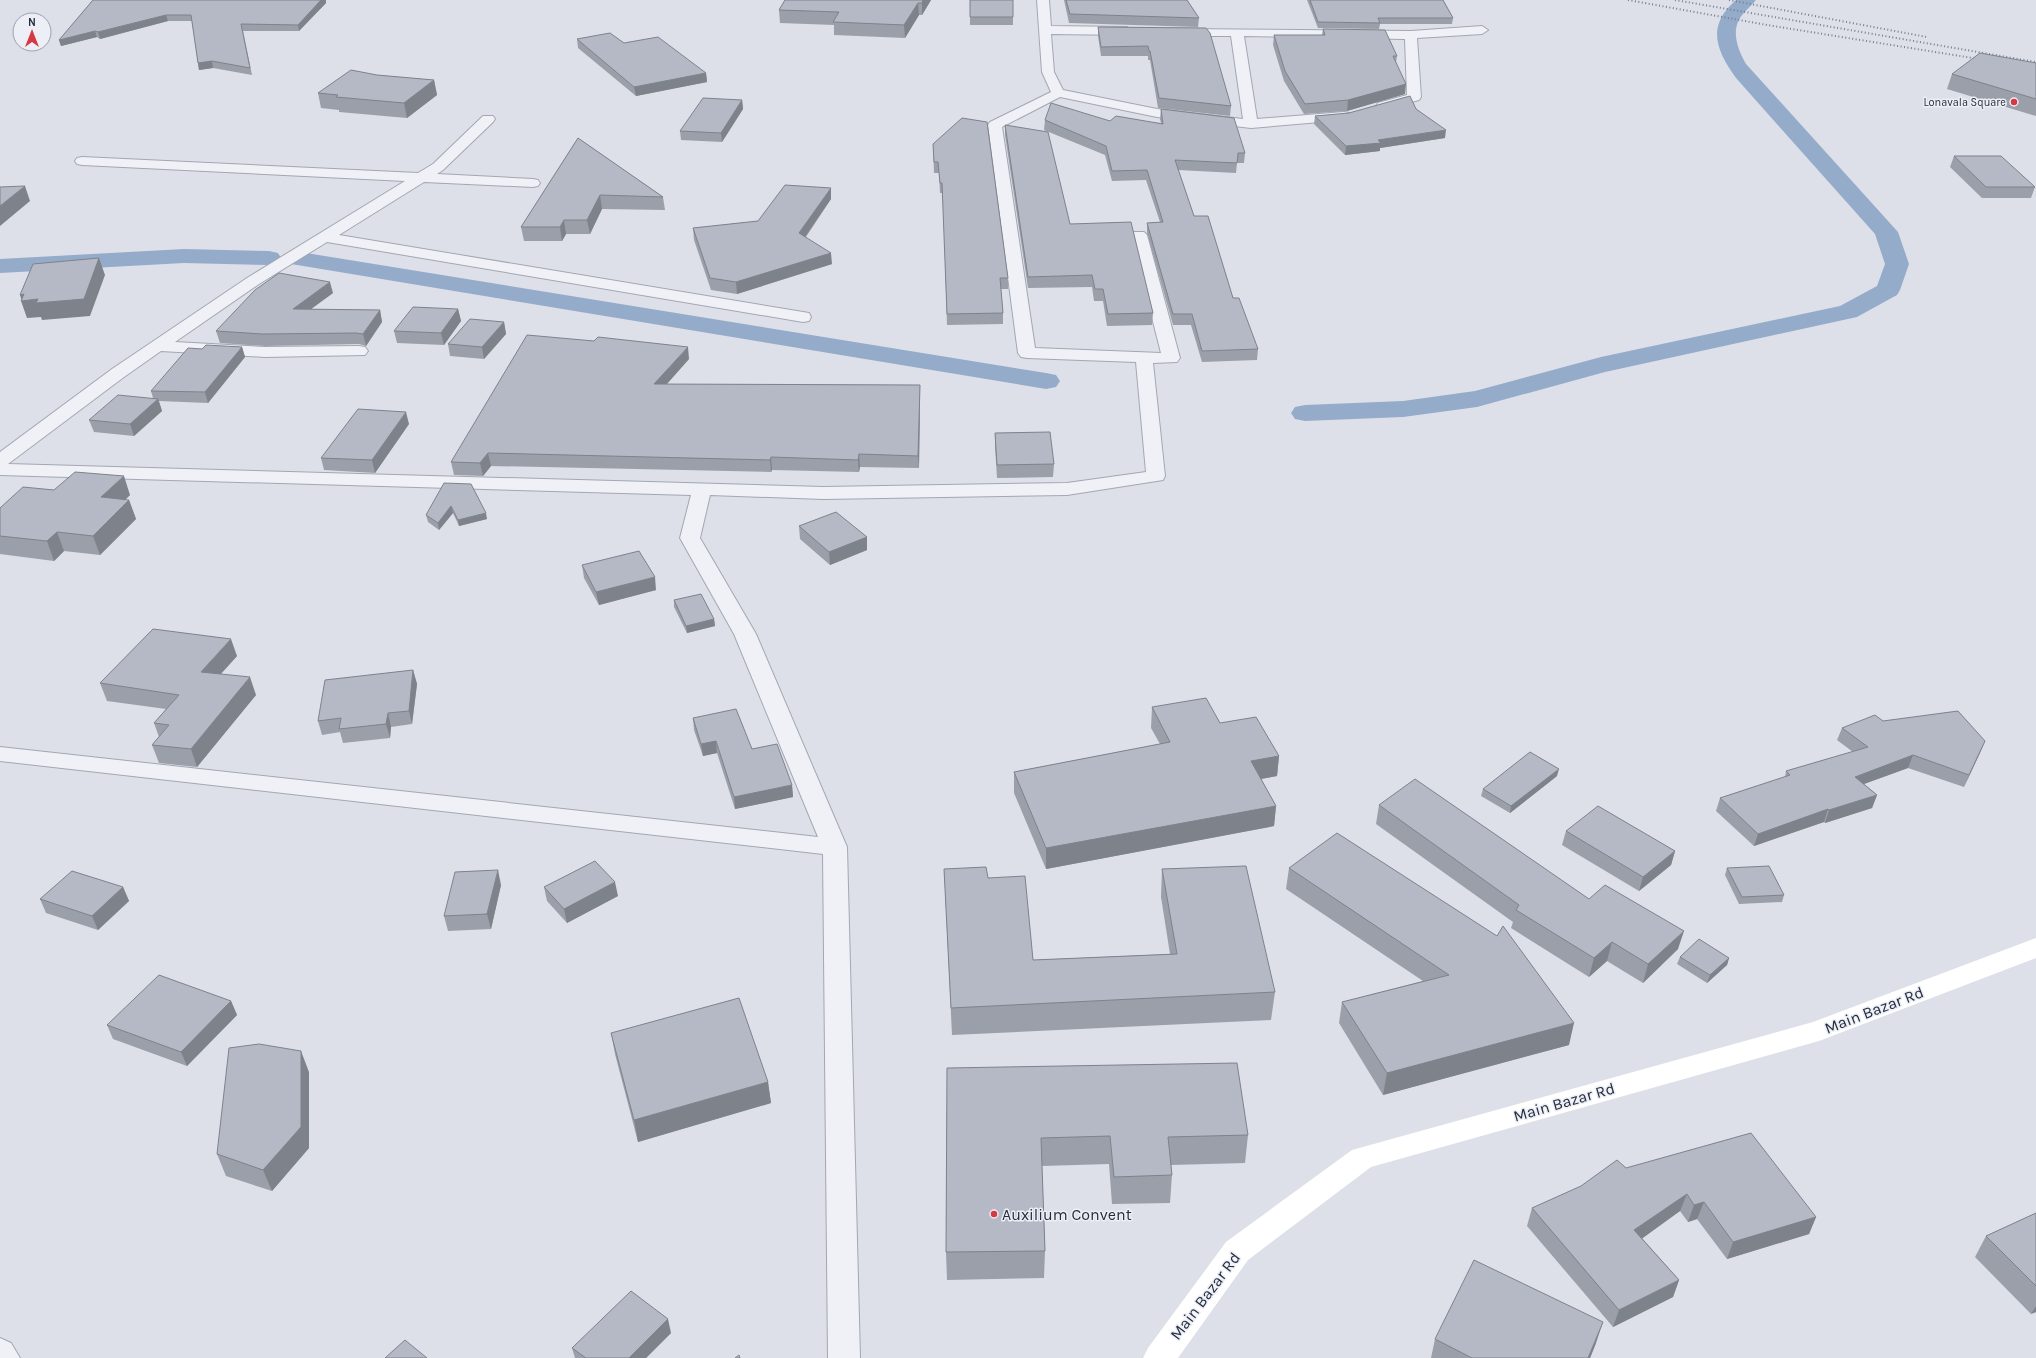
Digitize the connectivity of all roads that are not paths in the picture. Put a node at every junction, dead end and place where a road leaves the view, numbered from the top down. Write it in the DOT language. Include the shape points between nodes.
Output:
graph roads {
  1 [pos="1043,0"];
  2 [pos="1044,30"];
  3 [pos="1482,30"];
  4 [pos="1137,32"];
  5 [pos="1168,32"];
  6 [pos="1237,33"];
  7 [pos="1411,35"];
  8 [pos="1058,93"];
  9 [pos="1370,110"];
  10 [pos="1356,114"];
  11 [pos="488,118"];
  12 [pos="1251,124"];
  13 [pos="82,161"];
  14 [pos="421,178"];
  15 [pos="533,183"];
  16 [pos="1139,235"];
  17 [pos="324,237"];
  18 [pos="803,318"];
  19 [pos="158,346"];
  20 [pos="359,351"];
  21 [pos="1144,357"];
  22 [pos="0,461"];
  23 [pos="0,469"];
  24 [pos="702,490"];
  25 [pos="0,754"];
  26 [pos="835,847"];
  27 [pos="2036,948"];
  28 [pos="0,1353"];
  29 [pos="4,1358"];
  30 [pos="844,1358"];
  31 [pos="1159,1358"];
  1 -- 2 [label="street"];
  2 -- 4 [label="street"];
  2 -- 8 [label="street" via="1048,72"];
  3 -- 7 [label="street"];
  5 -- 6 [label="street"];
  6 -- 7 [label="street"];
  6 -- 12 [label="street"];
  7 -- 9 [label="street" via="1414,97"];
  8 -- 12 [label="street" via="1157,113"];
  8 -- 21 [label="street" via="995,125 1027,353"];
  10 -- 12 [label="street"];
  11 -- 14 [label="street" via="438,168"];
  13 -- 14 [label="street"];
  14 -- 15 [label="street"];
  14 -- 17 [label="street"];
  16 -- 21 [label="street" via="1171,358"];
  17 -- 18 [label="street"];
  17 -- 19 [label="street"];
  19 -- 20 [label="street" via="265,352"];
  19 -- 22 [label="street"];
  21 -- 24 [label="street" via="1156,476 1067,489 823,493"];
  23 -- 24 [label="street"];
  24 -- 26 [label="street" via="690,538 745,634"];
  25 -- 26 [label="street"];
  26 -- 30 [label="street"];
  27 -- 31 [label="main road, Main Bazar Rd" via="1819,1031 1362,1158 1237,1251"];
  28 -- 29 [label="street"];
}
